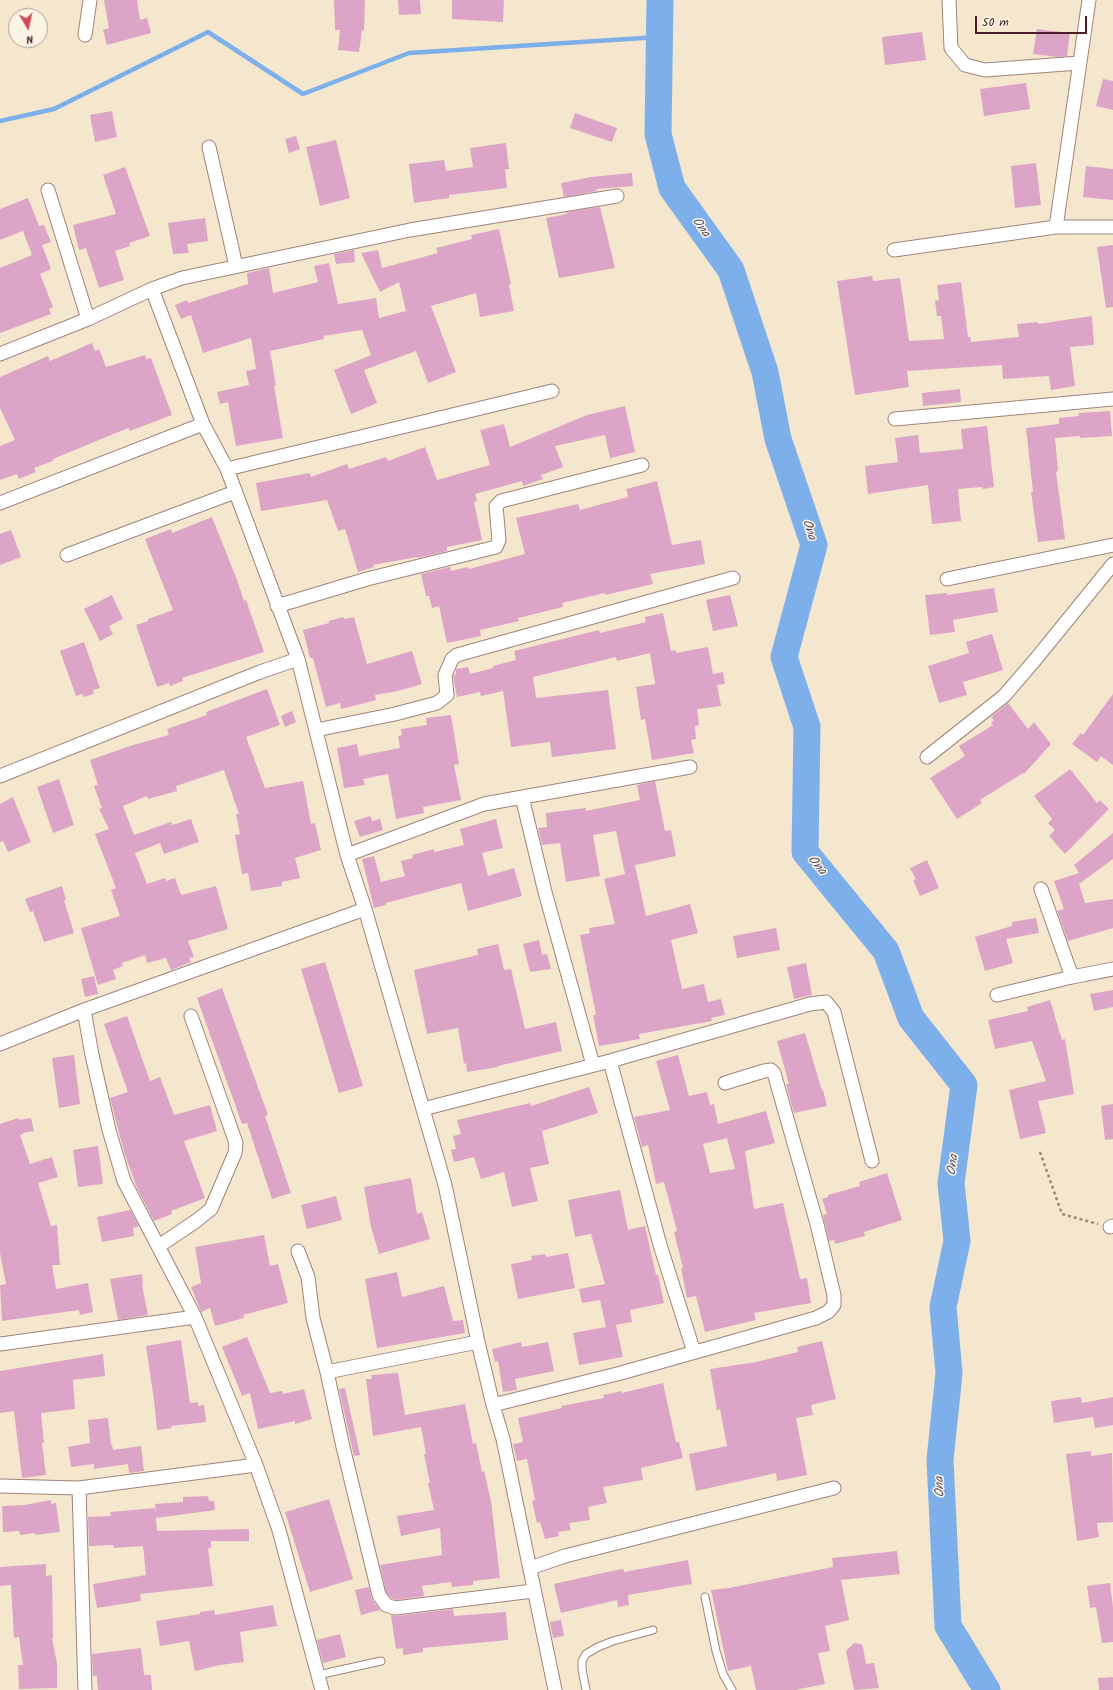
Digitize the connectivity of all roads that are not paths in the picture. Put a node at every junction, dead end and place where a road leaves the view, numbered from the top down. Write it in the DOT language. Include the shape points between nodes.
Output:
graph roads {
  1 [pos="90,0"];
  2 [pos="949,0"];
  3 [pos="1089,0"];
  4 [pos="85,36"];
  5 [pos="1079,63"];
  6 [pos="209,147"];
  7 [pos="48,190"];
  8 [pos="617,196"];
  9 [pos="1113,227"];
  10 [pos="1056,228"];
  11 [pos="894,250"];
  12 [pos="236,266"];
  13 [pos="152,289"];
  14 [pos="88,318"];
  15 [pos="0,354"];
  16 [pos="552,391"];
  17 [pos="1113,400"];
  18 [pos="895,419"];
  19 [pos="203,424"];
  20 [pos="642,465"];
  21 [pos="227,469"];
  22 [pos="235,492"];
  23 [pos="0,503"];
  24 [pos="1113,545"];
  25 [pos="67,556"];
  26 [pos="1113,564"];
  27 [pos="733,578"];
  28 [pos="947,579"];
  29 [pos="277,606"];
  30 [pos="298,659"];
  31 [pos="316,730"];
  32 [pos="927,757"];
  33 [pos="690,767"];
  34 [pos="0,776"];
  35 [pos="522,797"];
  36 [pos="347,855"];
  37 [pos="1041,889"];
  38 [pos="365,908"];
  39 [pos="1113,969"];
  40 [pos="1072,977"];
  41 [pos="997,995"];
  42 [pos="84,1010"];
  43 [pos="191,1016"];
  44 [pos="0,1044"];
  45 [pos="610,1061"];
  46 [pos="593,1065"];
  47 [pos="725,1083"];
  48 [pos="423,1109"];
  49 [pos="872,1162"];
  50 [pos="158,1246"];
  51 [pos="298,1251"];
  52 [pos="195,1318"];
  53 [pos="478,1342"];
  54 [pos="0,1344"];
  55 [pos="694,1352"];
  56 [pos="327,1372"];
  57 [pos="493,1405"];
  58 [pos="256,1465"];
  59 [pos="0,1486"];
  60 [pos="79,1488"];
  61 [pos="834,1488"];
  62 [pos="530,1568"];
  63 [pos="533,1591"];
  64 [pos="705,1597"];
  65 [pos="653,1630"];
  66 [pos="381,1661"];
  67 [pos="318,1675"];
  68 [pos="85,1690"];
  69 [pos="322,1690"];
  70 [pos="555,1690"];
  71 [pos="586,1690"];
  72 [pos="732,1690"];
  1 -- 4 [label="street"];
  2 -- 5 [label="street" via="951,48 965,65 985,70"];
  3 -- 5 [label="street"];
  5 -- 10 [label="street"];
  6 -- 12 [label="street"];
  7 -- 14 [label="street"];
  8 -- 12 [label="street" via="410,230"];
  9 -- 10 [label="street"];
  10 -- 11 [label="street"];
  12 -- 13 [label="street" via="182,278"];
  13 -- 14 [label="street"];
  13 -- 19 [label="street"];
  14 -- 15 [label="street"];
  16 -- 21 [label="street"];
  17 -- 18 [label="street"];
  19 -- 21 [label="street"];
  19 -- 23 [label="street"];
  20 -- 29 [label="street" via="501,500 496,506 499,540 496,547 367,579"];
  21 -- 22 [label="street"];
  22 -- 25 [label="street"];
  22 -- 29 [label="street"];
  24 -- 28 [label="street"];
  26 -- 32 [label="street" via="1004,696"];
  27 -- 31 [label="street" via="457,655 452,659 445,675 448,695 437,703"];
  29 -- 30 [label="street"];
  30 -- 31 [label="street"];
  30 -- 34 [label="street"];
  31 -- 36 [label="street"];
  33 -- 35 [label="street"];
  35 -- 36 [label="street" via="484,804"];
  35 -- 46 [label="street" via="545,892"];
  36 -- 38 [label="street"];
  37 -- 40 [label="street"];
  38 -- 42 [label="street"];
  38 -- 48 [label="street"];
  39 -- 40 [label="street"];
  40 -- 41 [label="street"];
  42 -- 44 [label="street"];
  42 -- 50 [label="street" via="109,1130 124,1181"];
  43 -- 50 [label="street" via="236,1142 235,1153 211,1209"];
  45 -- 46 [label="street"];
  45 -- 49 [label="street" via="810,1004 826,1002 834,1012"];
  45 -- 55 [label="street" via="660,1245"];
  46 -- 48 [label="street"];
  47 -- 55 [label="street" via="764,1071 771,1070 774,1073 817,1224 834,1295 834,1305 828,1312 816,1318"];
  48 -- 53 [label="street" via="445,1185"];
  50 -- 52 [label="street"];
  51 -- 56 [label="street" via="308,1277 313,1318"];
  52 -- 54 [label="street"];
  52 -- 58 [label="street"];
  53 -- 56 [label="street"];
  53 -- 57 [label="street"];
  55 -- 57 [label="street"];
  56 -- 63 [label="street" via="379,1595 386,1605 395,1608"];
  57 -- 62 [label="street" via="503,1439"];
  58 -- 60 [label="street"];
  58 -- 67 [label="street" via="279,1530"];
  59 -- 60 [label="street"];
  60 -- 68 [label="street"];
  61 -- 62 [label="street" via="565,1556"];
  62 -- 63 [label="street"];
  63 -- 70 [label="street"];
  64 -- 72 [label="lane" via="716,1651 723,1674"];
  65 -- 71 [label="lane" via="613,1641 586,1654 582,1661 582,1669"];
  66 -- 67 [label="lane"];
  67 -- 69 [label="street"];
}
